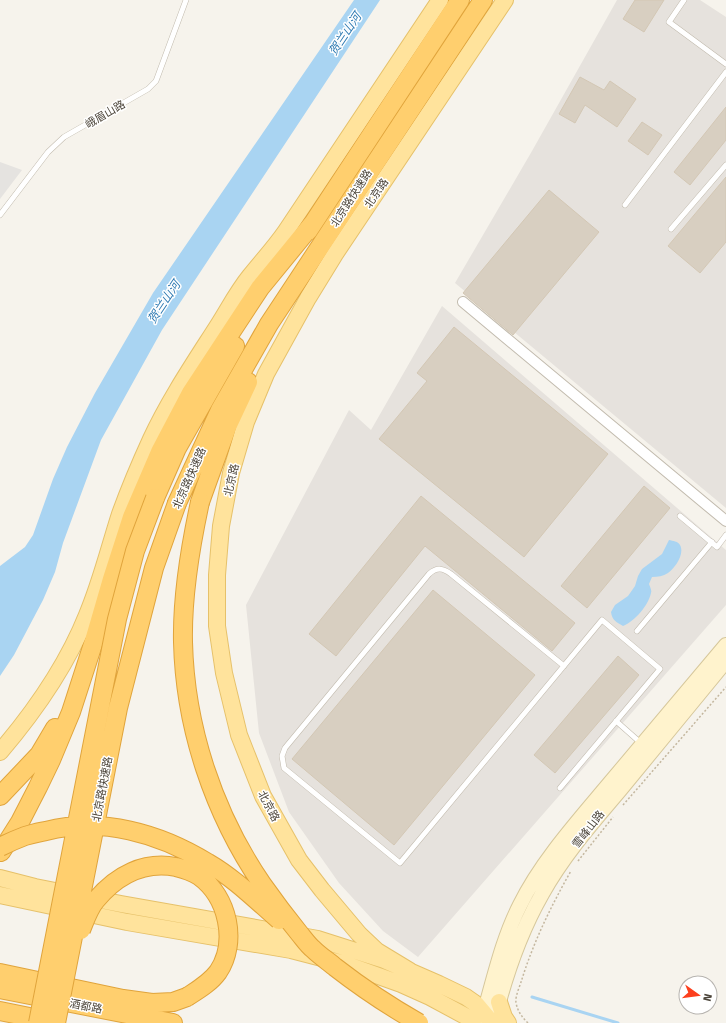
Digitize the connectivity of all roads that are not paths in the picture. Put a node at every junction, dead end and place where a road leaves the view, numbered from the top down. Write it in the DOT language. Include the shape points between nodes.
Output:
graph roads {
  1 [pos="186,0"];
  2 [pos="440,0"];
  3 [pos="460,0"];
  4 [pos="483,0"];
  5 [pos="505,0"];
  6 [pos="684,0"];
  7 [pos="726,64"];
  8 [pos="726,72"];
  9 [pos="726,165"];
  10 [pos="625,205"];
  11 [pos="0,215"];
  12 [pos="671,229"];
  13 [pos="304,269"];
  14 [pos="463,302"];
  15 [pos="150,491"];
  16 [pos="680,516"];
  17 [pos="726,521"];
  18 [pos="726,535"];
  19 [pos="712,542"];
  20 [pos="637,631"];
  21 [pos="94,641"];
  22 [pos="726,645"];
  23 [pos="726,661"];
  24 [pos="564,666"];
  25 [pos="616,721"];
  26 [pos="642,745"];
  27 [pos="0,752"];
  28 [pos="560,788"];
  29 [pos="0,796"];
  30 [pos="0,847"];
  31 [pos="0,854"];
  32 [pos="0,878"];
  33 [pos="0,895"];
  34 [pos="313,949"];
  35 [pos="410,971"];
  36 [pos="0,973"];
  37 [pos="64,978"];
  38 [pos="0,989"];
  39 [pos="493,999"];
  40 [pos="0,1011"];
  41 [pos="485,1021"];
  42 [pos="38,1023"];
  43 [pos="57,1023"];
  44 [pos="173,1023"];
  45 [pos="419,1023"];
  46 [pos="508,1023"];
  1 -- 11 [label="lane, 峨眉山路" via="156,81 148,89 64,137 48,152"];
  2 -- 27 [label="main road" via="286,231 249,277 181,384 140,463 87,615 72,647 24,725"];
  3 -- 15 [label="highway, 北京路快速路" via="263,298"];
  4 -- 13 [label="highway, 北京路快速路"];
  5 -- 35 [label="main road, 北京路" via="335,254 266,374 244,429 231,473 221,526 217,575 217,626 222,665 239,735 262,796 299,860 359,934 377,951"];
  6 -- 7 [label="lane" via="668,22"];
  8 -- 10 [label="lane"];
  9 -- 12 [label="lane"];
  13 -- 34 [label="highway, bridge" via="227,427 200,502 186,578 183,643 186,685 194,732 205,771 221,812 246,860 280,911"];
  13 -- 37 [label="highway, 北京路快速路, bridge" via="220,410 177,503 154,568 118,708"];
  14 -- 17 [label="street"];
  15 -- 21 [label="highway" via="132,518"];
  15 -- 42 [label="highway, 北京路快速路, bridge" via="117,619"];
  16 -- 19 [label="lane"];
  18 -- 19 [label="lane" via="717,546"];
  19 -- 20 [label="lane"];
  21 -- 29 [label="highway" via="63,715 39,755"];
  21 -- 31 [label="highway, bridge" via="71,712 51,760 20,822"];
  22 -- 26 [label="main road, 雪峰山路"];
  23 -- 39 [label="main road, 雪峰山路" via="562,862 530,916"];
  24 -- 24 [label="lane" via="400,863 284,768 282,756 285,748 434,570 444,569 452,574"];
  24 -- 25 [label="lane" via="602,620 660,668"];
  25 -- 26 [label="lane"];
  25 -- 28 [label="lane"];
  26 -- 39 [label="main road, 雪峰山路" via="586,812 530,886 507,937"];
  30 -- 34 [label="highway, bridge" via="26,836 61,827 84,825 142,833 174,844 209,863"];
  32 -- 35 [label="main road" via="121,904 318,939"];
  33 -- 41 [label="main road" via="127,922 292,950 345,964 401,984 467,1017"];
  34 -- 45 [label="highway, bridge" via="359,986"];
  35 -- 41 [label="main road" via="476,1004"];
  36 -- 37 [label="highway, bridge" via="123,999 152,1003 172,1002 187,997 206,985 218,972 225,958 229,940 228,921 222,904 199,876 183,869 165,865 144,867 124,875 95,901 85,919"];
  37 -- 43 [label="highway, 北京路快速路, bridge"];
  38 -- 44 [label="highway, 酒都路"];
  39 -- 41 [label="main road, 雪峰山路"];
  39 -- 46 [label="main road"];
  40 -- 43 [label="highway"];
}
